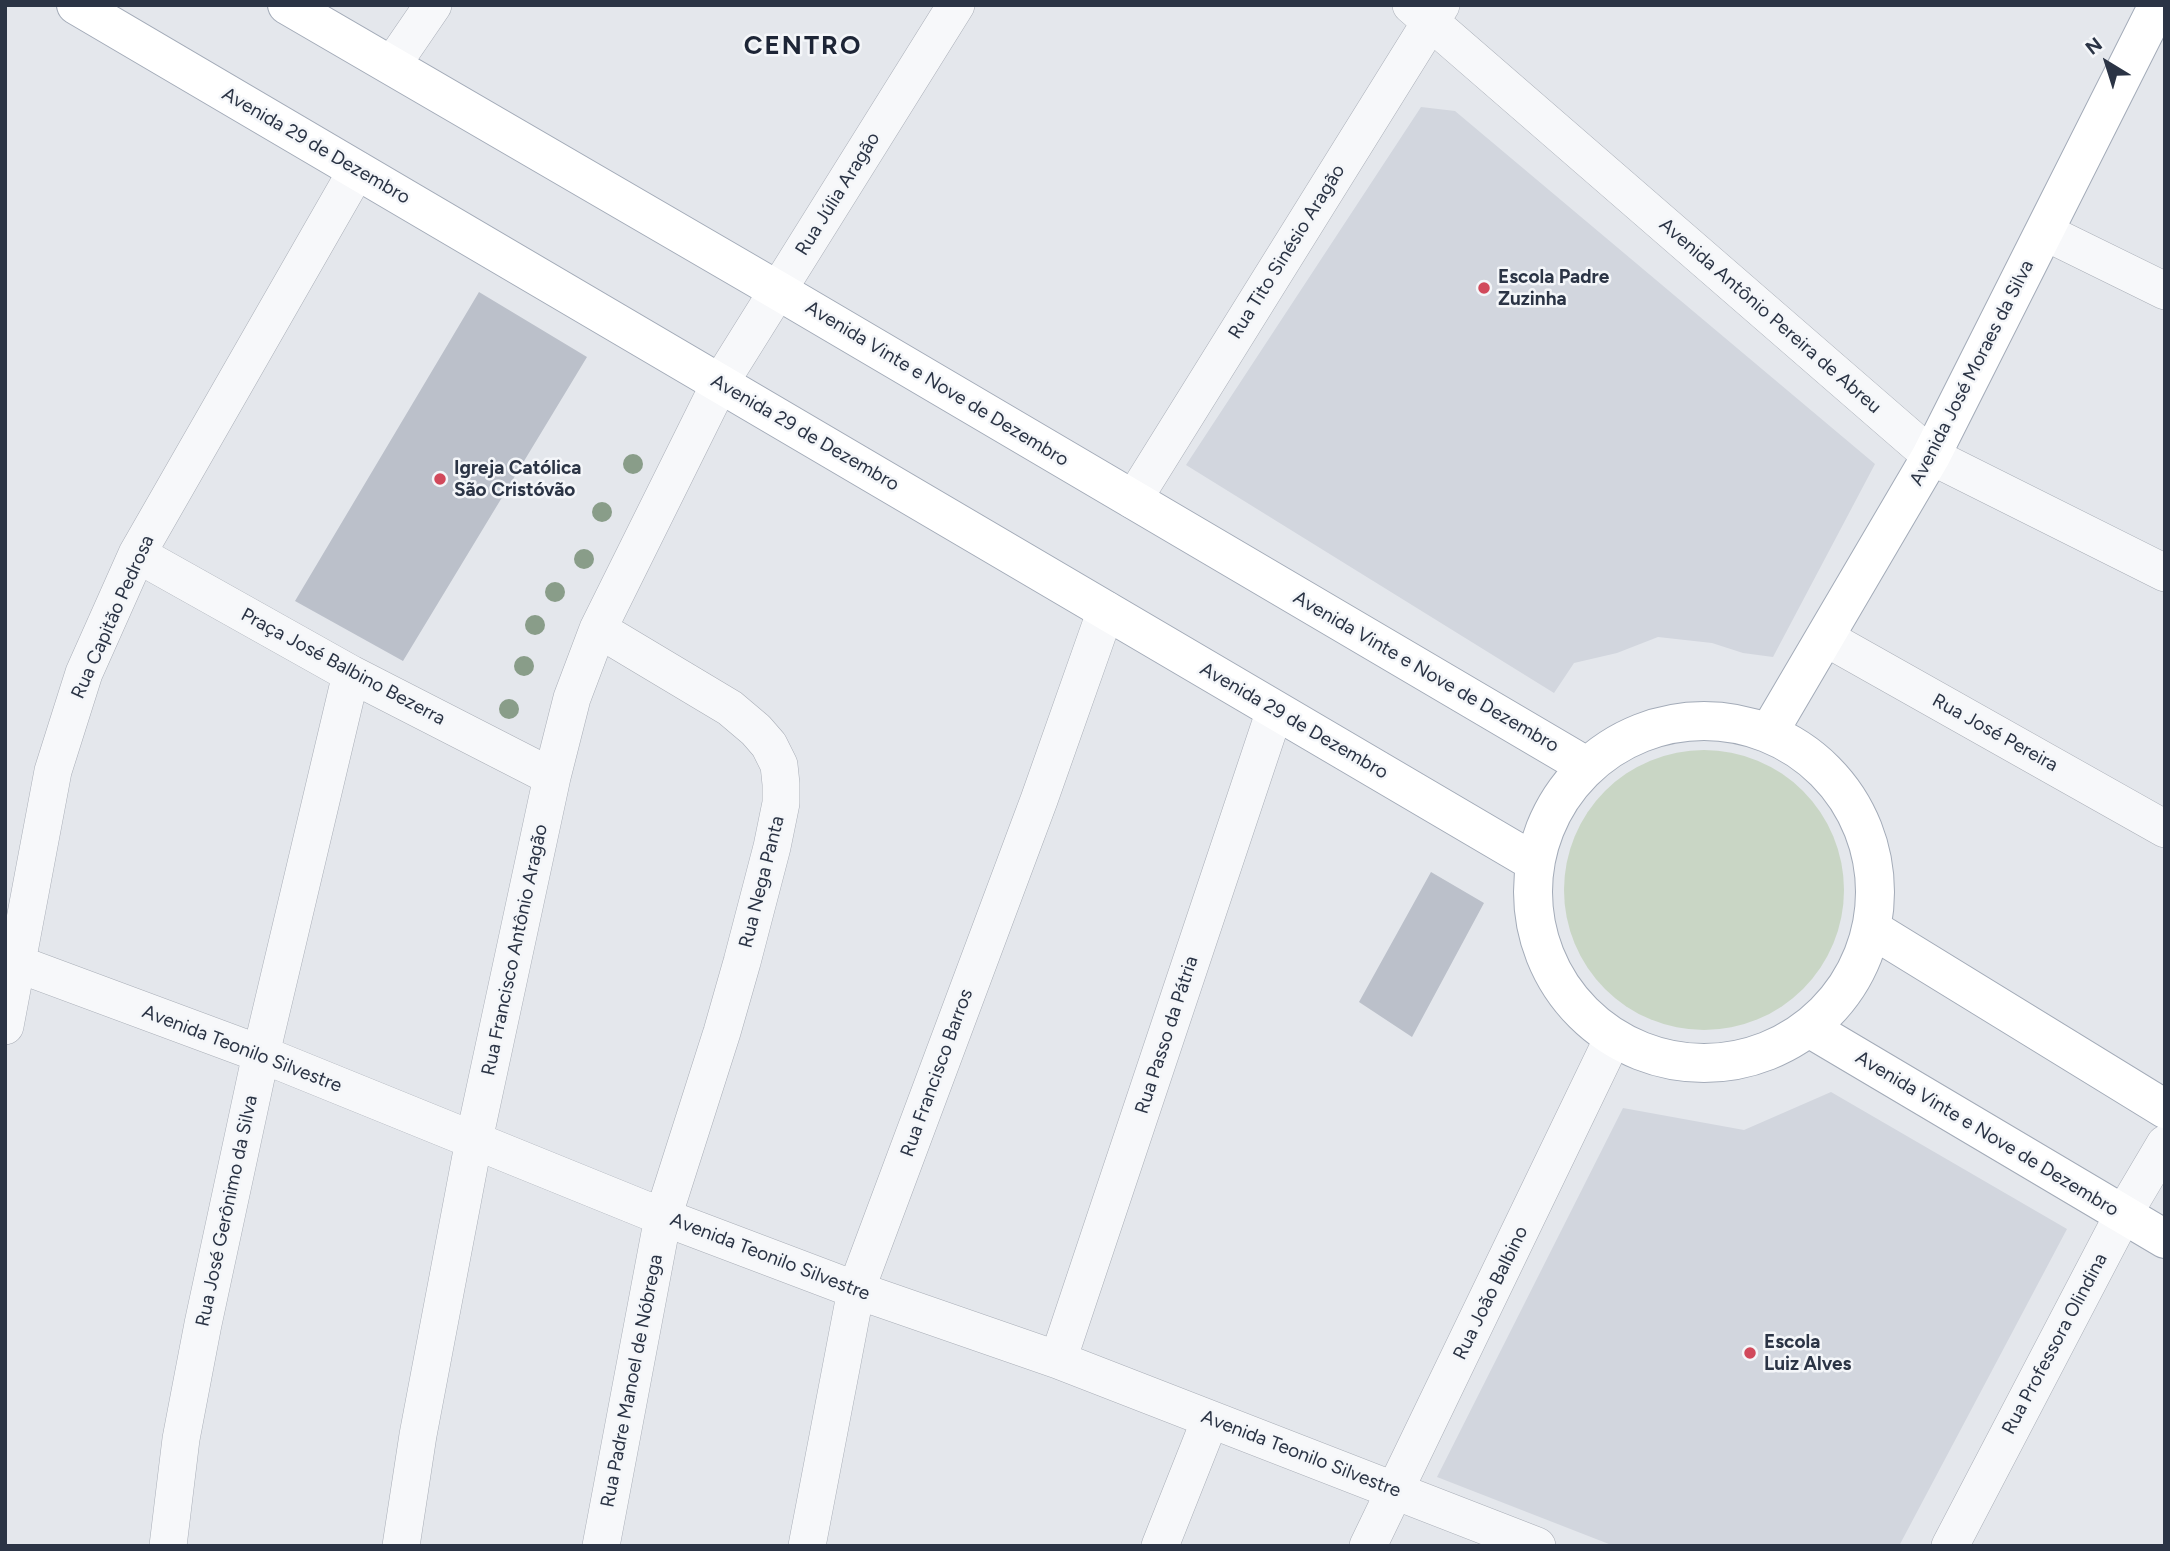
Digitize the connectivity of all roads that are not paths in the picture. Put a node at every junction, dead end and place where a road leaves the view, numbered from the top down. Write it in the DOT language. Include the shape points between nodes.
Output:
graph roads {
  1 [pos="76,5"];
  2 [pos="287,5"];
  3 [pos="433,5"];
  4 [pos="956,5"];
  5 [pos="1428,10"];
  6 [pos="2150,17"];
  7 [pos="392,65"];
  8 [pos="356,170"];
  9 [pos="2045,232"];
  10 [pos="778,290"];
  11 [pos="2165,291"];
  12 [pos="720,383"];
  13 [pos="1931,456"];
  14 [pos="1133,500"];
  15 [pos="137,554"];
  16 [pos="2165,573"];
  17 [pos="1106,610"];
  18 [pos="598,629"];
  19 [pos="1826,638"];
  20 [pos="351,674"];
  21 [pos="1275,710"];
  22 [pos="1769,732"];
  23 [pos="1586,766"];
  24 [pos="552,777"];
  25 [pos="2165,829"];
  26 [pos="1534,862"];
  27 [pos="1872,929"];
  28 [pos="11,961"];
  29 [pos="5,1026"];
  30 [pos="1809,1028"];
  31 [pos="1612,1040"];
  32 [pos="261,1054"];
  33 [pos="2165,1109"];
  34 [pos="474,1140"];
  35 [pos="2165,1144"];
  36 [pos="2123,1215"];
  37 [pos="663,1217"];
  38 [pos="2165,1239"];
  39 [pos="856,1290"];
  40 [pos="1058,1360"];
  41 [pos="1210,1419"];
  42 [pos="1396,1491"];
  43 [pos="168,1546"];
  44 [pos="401,1546"];
  45 [pos="601,1546"];
  46 [pos="807,1546"];
  47 [pos="1160,1546"];
  48 [pos="1368,1546"];
  49 [pos="1537,1546"];
  50 [pos="1950,1546"];
  1 -- 8 [label="main road, Avenida 29 de Dezembro"];
  2 -- 7 [label="main road, Avenida Vinte e Nove de Dezembro"];
  3 -- 7 [label="street"];
  4 -- 10 [label="street, Rua Júlia Aragão"];
  5 -- 13 [label="street, Avenida Antônio Pereira de Abreu"];
  5 -- 14 [label="street, Rua Tito Sinésio Aragão"];
  6 -- 9 [label="main road, Avenida José Moraes da Silva"];
  7 -- 10 [label="main road, Avenida Vinte e Nove de Dezembro"];
  8 -- 12 [label="main road, Avenida 29 de Dezembro"];
  8 -- 15 [label="street, Rua Capitão Pedrosa"];
  9 -- 11 [label="street"];
  9 -- 13 [label="main road, Avenida José Moraes da Silva"];
  10 -- 12 [label="street, Rua Júlia Aragão"];
  10 -- 14 [label="main road, Avenida Vinte e Nove de Dezembro"];
  12 -- 17 [label="main road, Avenida 29 de Dezembro"];
  12 -- 18 [label="street, Rua Francisco Antônio Aragão"];
  13 -- 16 [label="street, Avenida Antônio Pereira de Abreu"];
  13 -- 19 [label="main road, Avenida José Moraes da Silva"];
  14 -- 23 [label="main road, Avenida Vinte e Nove de Dezembro"];
  15 -- 20 [label="street, Praça José Balbino Bezerra"];
  15 -- 28 [label="street, Rua Capitão Pedrosa" via="84,673 53,771"];
  17 -- 21 [label="main road, Avenida 29 de Dezembro"];
  17 -- 39 [label="street, Rua Francisco Barros"];
  18 -- 24 [label="street, Rua Francisco Antônio Aragão" via="572,698"];
  18 -- 37 [label="street, Rua Nega Panta" via="730,708 769,745 779,765 781,803 772,847 722,1032"];
  19 -- 22 [label="main road, Avenida José Moraes da Silva"];
  19 -- 25 [label="street, Rua José Pereira"];
  20 -- 24 [label="street, Praça José Balbino Bezerra"];
  20 -- 32 [label="street, Rua José Gerônimo da Silva"];
  21 -- 26 [label="main road, Avenida 29 de Dezembro"];
  21 -- 40 [label="street, Rua Passo da Pátria"];
  22 -- 23 [label="main road" via="1722,721 1673,723 1627,738"];
  22 -- 27 [label="main road" via="1811,756 1844,791 1866,833 1876,881"];
  23 -- 26 [label="main road" via="1552,810"];
  24 -- 34 [label="street, Rua Francisco Antônio Aragão"];
  26 -- 31 [label="main road" via="1532,914 1546,963 1573,1007"];
  27 -- 30 [label="main road" via="1849,984"];
  27 -- 33 [label="main road"];
  28 -- 29 [label="street, Rua Capitão Pedrosa"];
  28 -- 32 [label="street, Avenida Teonilo Silvestre"];
  30 -- 31 [label="main road" via="1764,1054 1712,1065 1660,1060"];
  30 -- 36 [label="main road, Avenida Vinte e Nove de Dezembro"];
  31 -- 42 [label="street, Rua João Balbino"];
  32 -- 34 [label="street, Avenida Teonilo Silvestre"];
  32 -- 43 [label="street, Rua José Gerônimo da Silva" via="181,1439"];
  34 -- 37 [label="street, Avenida Teonilo Silvestre"];
  34 -- 44 [label="street, Rua Francisco Antônio Aragão"];
  35 -- 36 [label="street, Rua Professora Olindina"];
  36 -- 38 [label="main road, Avenida Vinte e Nove de Dezembro"];
  36 -- 50 [label="street, Rua Professora Olindina"];
  37 -- 39 [label="street, Avenida Teonilo Silvestre"];
  37 -- 45 [label="street, Rua Padre Manoel de Nóbrega"];
  39 -- 40 [label="street, Avenida Teonilo Silvestre"];
  39 -- 46 [label="street, Rua Francisco Barros"];
  40 -- 41 [label="street, Avenida Teonilo Silvestre"];
  41 -- 42 [label="street, Avenida Teonilo Silvestre"];
  41 -- 47 [label="street"];
  42 -- 48 [label="street, Rua João Balbino"];
  42 -- 49 [label="street, Avenida Teonilo Silvestre"];
}
